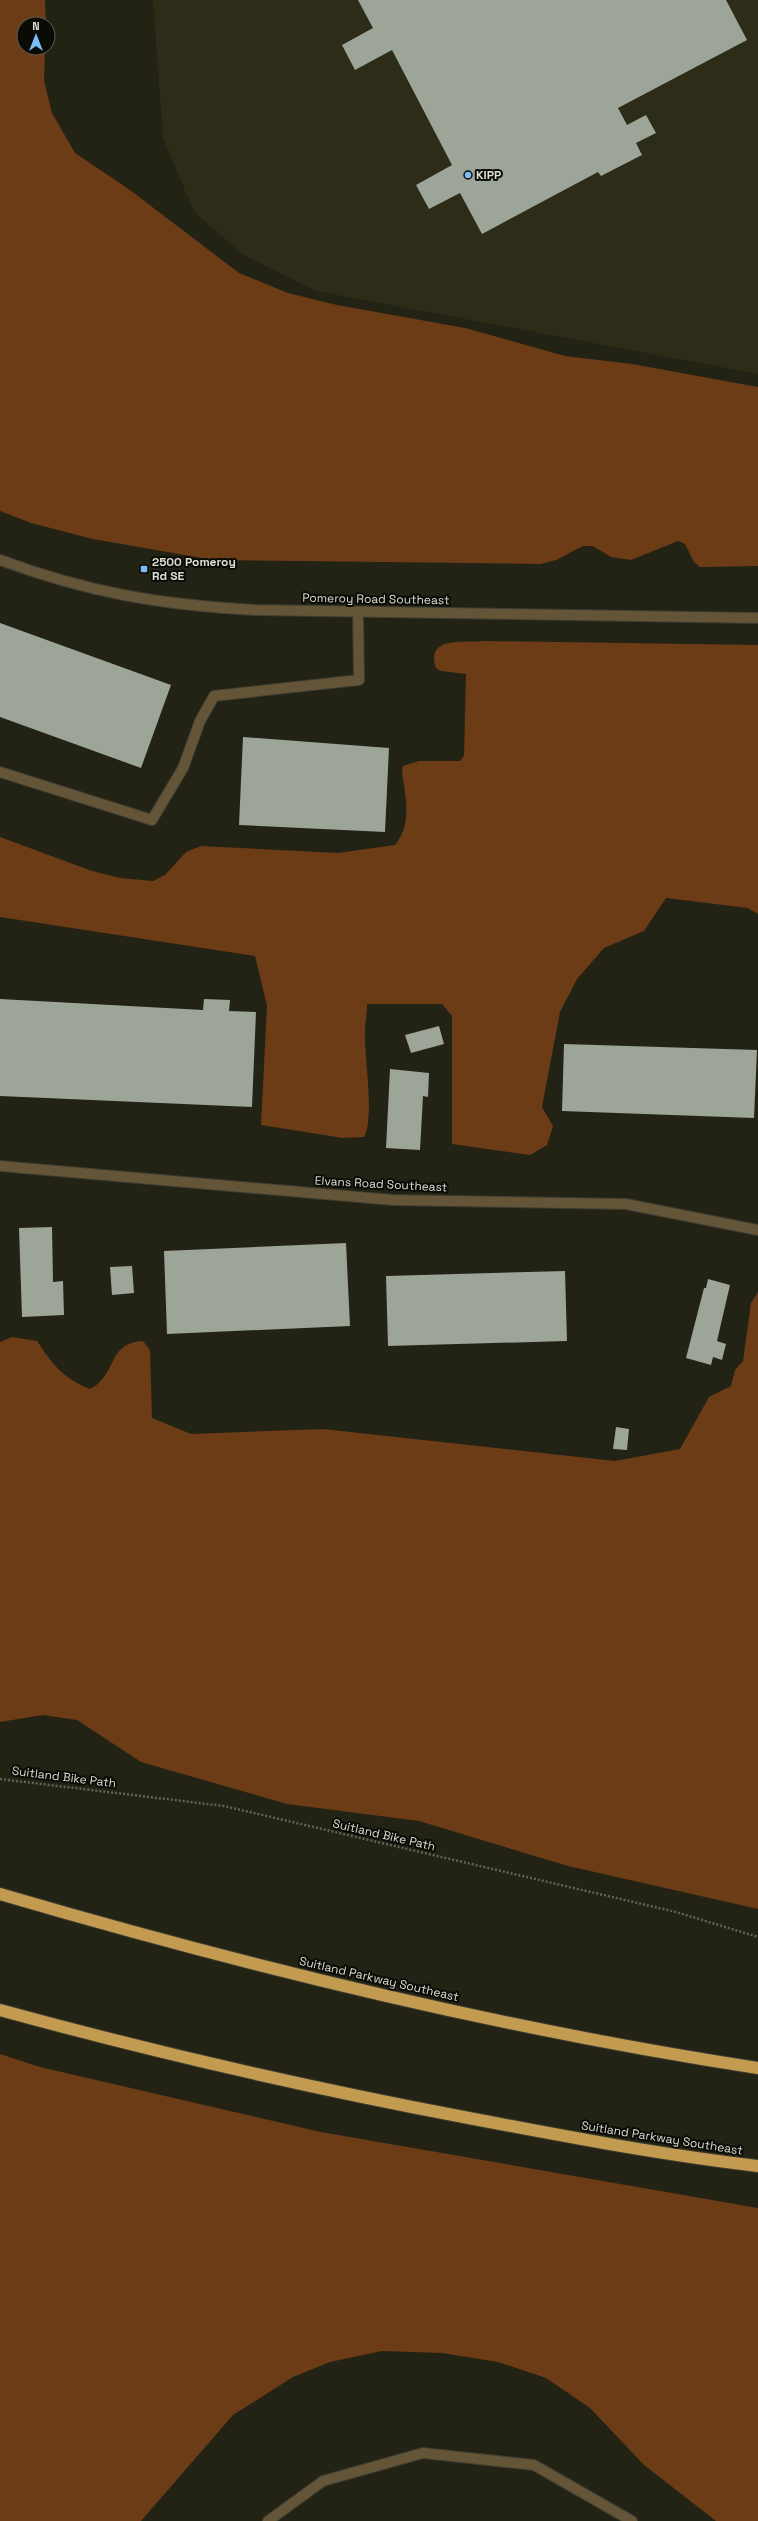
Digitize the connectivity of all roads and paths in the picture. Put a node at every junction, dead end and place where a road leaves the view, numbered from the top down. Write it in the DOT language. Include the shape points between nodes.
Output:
graph roads {
  1 [pos="0,560"];
  2 [pos="358,612"];
  3 [pos="758,618"];
  4 [pos="0,772"];
  5 [pos="0,1166"];
  6 [pos="758,1230"];
  7 [pos="0,1779"];
  8 [pos="0,1894"];
  9 [pos="758,1937"];
  10 [pos="0,2010"];
  11 [pos="758,2068"];
  12 [pos="758,2166"];
  13 [pos="268,2521"];
  14 [pos="632,2521"];
  1 -- 2 [label="street, Pomeroy Road Southeast" via="76,585 147,600 256,610"];
  2 -- 3 [label="street, Pomeroy Road Southeast"];
  2 -- 4 [label="street" via="359,680 214,696 200,721 183,768 152,820"];
  5 -- 6 [label="street, Elvans Road Southeast" via="393,1200 626,1204"];
  7 -- 9 [label="path, Suitland Bike Path" via="224,1806 676,1912"];
  8 -- 11 [label="highway, Suitland Parkway Southeast" via="172,1943 415,2002 627,2047"];
  10 -- 12 [label="highway, Suitland Parkway Southeast" via="166,2054 341,2093 544,2133"];
  13 -- 14 [label="street" via="323,2481 423,2453 534,2465"];
}
